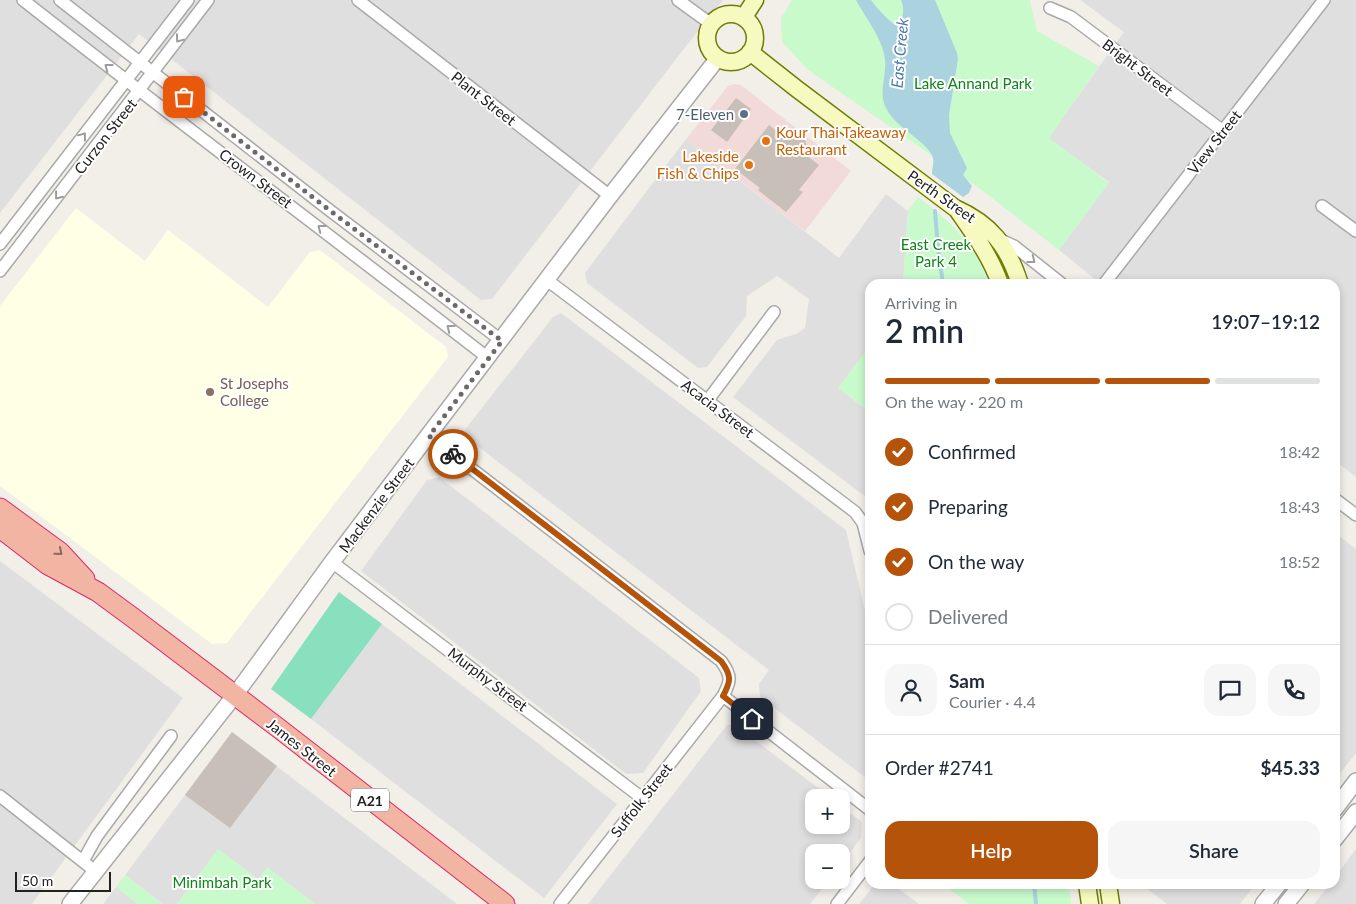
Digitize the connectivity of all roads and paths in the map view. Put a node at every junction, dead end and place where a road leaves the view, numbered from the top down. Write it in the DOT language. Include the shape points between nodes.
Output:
graph roads {
  1 [pos="23,0"];
  2 [pos="60,0"];
  3 [pos="188,0"];
  4 [pos="208,0"];
  5 [pos="358,0"];
  6 [pos="678,0"];
  7 [pos="756,0"];
  8 [pos="1324,0"];
  9 [pos="1050,8"];
  10 [pos="744,17"];
  11 [pos="711,24"];
  12 [pos="750,52"];
  13 [pos="718,58"];
  14 [pos="140,61"];
  15 [pos="153,73"];
  16 [pos="125,80"];
  17 [pos="140,90"];
  18 [pos="1223,131"];
  19 [pos="610,196"];
  20 [pos="1322,206"];
  21 [pos="955,208"];
  22 [pos="1356,231"];
  23 [pos="999,239"];
  24 [pos="0,245"];
  25 [pos="11,256"];
  26 [pos="0,271"];
  27 [pos="998,279"];
  28 [pos="1018,279"];
  29 [pos="1056,279"];
  30 [pos="1108,279"];
  31 [pos="547,280"];
  32 [pos="774,312"];
  33 [pos="502,341"];
  34 [pos="488,358"];
  35 [pos="708,400"];
  36 [pos="429,436"];
  37 [pos="1340,503"];
  38 [pos="0,508"];
  39 [pos="1356,515"];
  40 [pos="0,528"];
  41 [pos="865,532"];
  42 [pos="332,562"];
  43 [pos="98,592"];
  44 [pos="235,695"];
  45 [pos="723,696"];
  46 [pos="171,736"];
  47 [pos="1356,781"];
  48 [pos="0,796"];
  49 [pos="642,798"];
  50 [pos="1340,802"];
  51 [pos="865,806"];
  52 [pos="1356,812"];
  53 [pos="1340,833"];
  54 [pos="83,861"];
  55 [pos="865,868"];
  56 [pos="95,871"];
  57 [pos="1088,889"];
  58 [pos="1109,889"];
  59 [pos="1274,889"];
  60 [pos="1298,889"];
  61 [pos="70,904"];
  62 [pos="505,904"];
  63 [pos="560,904"];
  64 [pos="837,904"];
  65 [pos="1090,904"];
  66 [pos="1111,904"];
  67 [pos="1263,904"];
  68 [pos="1286,904"];
  16 -- 1 [label="street, Crown Street, one-way"];
  2 -- 14 [label="street, Crown Street"];
  3 -- 14 [label="street, Curzon Street"];
  4 -- 15 [label="street, Curzon Street, one-way"];
  5 -- 19 [label="street, Plant Street"];
  6 -- 11 [label="street"];
  7 -- 10 [label="main road"];
  8 -- 18 [label="street, View Street"];
  9 -- 18 [label="street, Bright Street" via="1071,17"];
  10 -- 11 [label="main road" via="723,15"];
  10 -- 12 [label="main road" via="755,36"];
  11 -- 13 [label="main road" via="707,43"];
  12 -- 13 [label="main road" via="739,61"];
  12 -- 21 [label="main road, Perth Street"];
  13 -- 19 [label="street, Mackenzie Street"];
  14 -- 15 [label="street, Crown Street"];
  14 -- 16 [label="street, Curzon Street"];
  15 -- 17 [label="street, Curzon Street"];
  15 -- 33 [label="street, Crown Street"];
  16 -- 17 [label="street, Crown Street"];
  24 -- 16 [label="street, Curzon Street, one-way"];
  17 -- 25 [label="street, Curzon Street, one-way"];
  34 -- 17 [label="street, Crown Street, one-way"];
  18 -- 30 [label="street, View Street"];
  19 -- 31 [label="street, Mackenzie Street"];
  20 -- 22 [label="street"];
  21 -- 23 [label="main road, Perth Street" via="971,215"];
  21 -- 27 [label="main road" via="980,243"];
  23 -- 28 [label="main road" via="1011,258"];
  23 -- 29 [label="street, Perth Street, one-way" via="1014,246"];
  24 -- 25 [label="street"];
  25 -- 26 [label="street, Curzon Street"];
  31 -- 33 [label="street, Mackenzie Street"];
  31 -- 35 [label="street, Acacia Street"];
  32 -- 35 [label="street"];
  33 -- 34 [label="street, Mackenzie Street"];
  34 -- 36 [label="street, Mackenzie Street"];
  35 -- 41 [label="street, Acacia Street" via="855,512"];
  36 -- 42 [label="street, Mackenzie Street"];
  36 -- 45 [label="street" via="721,661 728,671 730,683"];
  37 -- 39 [label="street"];
  38 -- 43 [label="highway, James Street / A21, one-way" via="60,552"];
  40 -- 43 [label="highway, James Street / A21" via="48,565"];
  42 -- 44 [label="street, Mackenzie Street"];
  42 -- 49 [label="street, Murphy Street"];
  43 -- 44 [label="highway, James Street / A21"];
  44 -- 56 [label="street, Mackenzie Street"];
  44 -- 62 [label="highway, James Street / A21"];
  45 -- 49 [label="street, Suffolk Street"];
  45 -- 51 [label="street"];
  46 -- 54 [label="street" via="97,836"];
  47 -- 50 [label="street"];
  48 -- 54 [label="street"];
  49 -- 63 [label="street, Suffolk Street"];
  52 -- 53 [label="street"];
  54 -- 56 [label="street"];
  55 -- 64 [label="street"];
  56 -- 61 [label="street, Mackenzie Street"];
  57 -- 65 [label="main road"];
  58 -- 66 [label="main road"];
  59 -- 67 [label="street"];
  60 -- 68 [label="street"];
}
